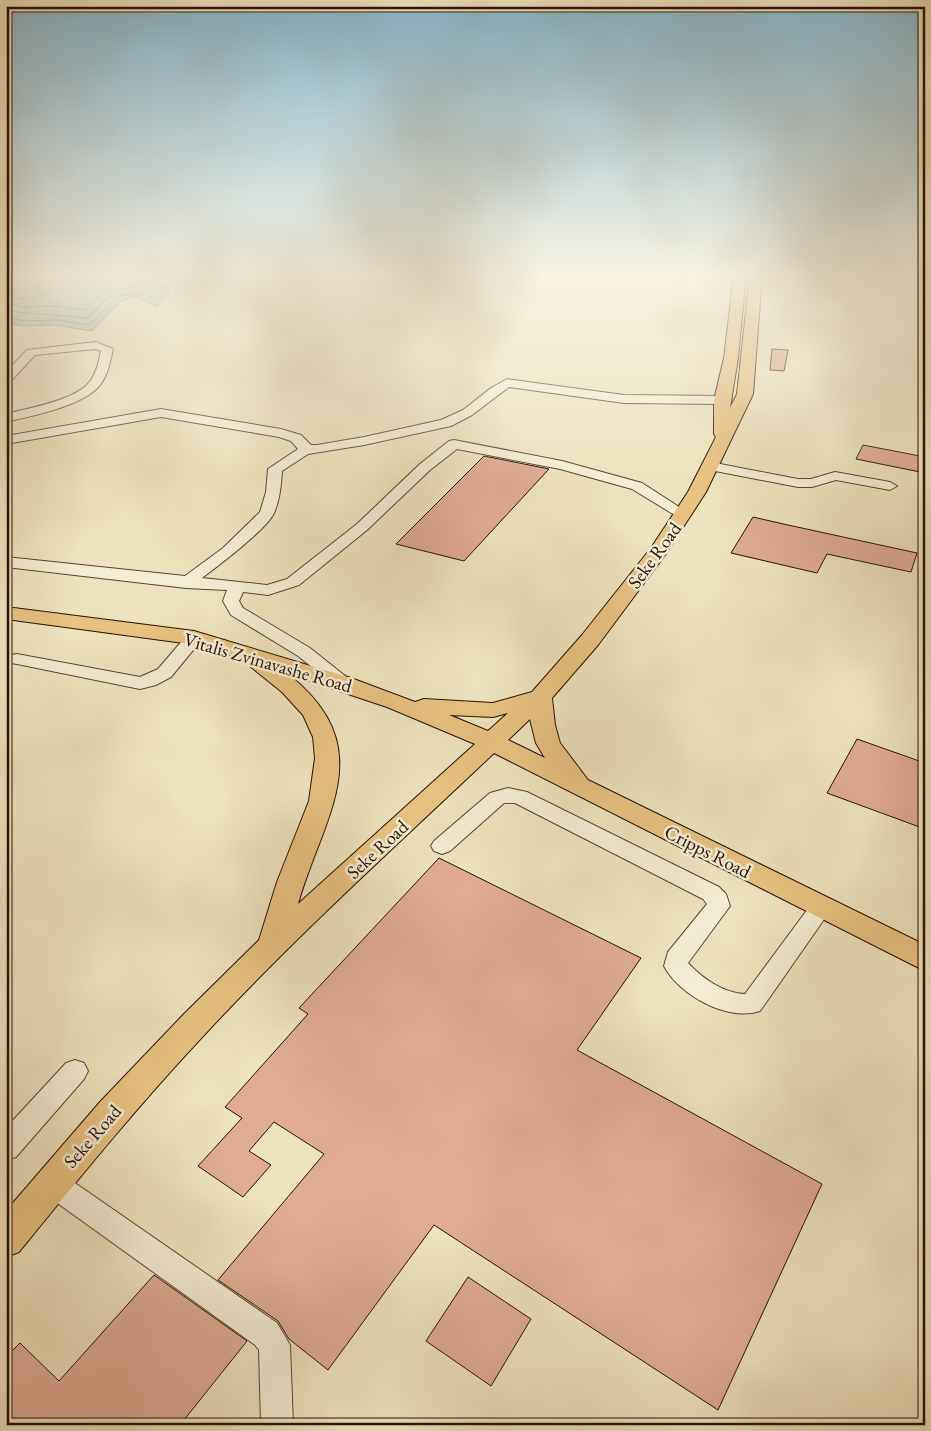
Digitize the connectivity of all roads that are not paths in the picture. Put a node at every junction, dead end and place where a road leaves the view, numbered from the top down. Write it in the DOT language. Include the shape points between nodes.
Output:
graph roads {
  1 [pos="733,342"];
  2 [pos="750,342"];
  3 [pos="6,379"];
  4 [pos="722,400"];
  5 [pos="6,418"];
  6 [pos="6,440"];
  7 [pos="722,440"];
  8 [pos="305,450"];
  9 [pos="710,466"];
  10 [pos="890,486"];
  11 [pos="683,514"];
  12 [pos="6,562"];
  13 [pos="186,583"];
  14 [pos="236,588"];
  15 [pos="6,613"];
  16 [pos="194,638"];
  17 [pos="248,654"];
  18 [pos="17,659"];
  19 [pos="343,683"];
  20 [pos="540,698"];
  21 [pos="395,702"];
  22 [pos="492,742"];
  23 [pos="582,787"];
  24 [pos="442,846"];
  25 [pos="821,908"];
  26 [pos="273,945"];
  27 [pos="925,959"];
  28 [pos="75,1071"];
  29 [pos="6,1148"];
  30 [pos="52,1183"];
  31 [pos="6,1238"];
  32 [pos="277,1425"];
  1 -- 4 [label="main road, Seke Road"];
  2 -- 7 [label="main road, Seke Road" via="745,394"];
  3 -- 5 [label="street" via="31,352 96,344 108,349 102,372 91,388 65,400"];
  4 -- 7 [label="main road, Seke Road"];
  4 -- 8 [label="street" via="624,399 507,383 462,416 438,426 345,446"];
  6 -- 8 [label="street" via="161,413 281,433 296,438"];
  7 -- 9 [label="main road, Seke Road"];
  8 -- 13 [label="street" via="275,469 273,492 266,512 228,551"];
  9 -- 10 [label="street" via="798,483 835,476"];
  9 -- 11 [label="main road, Seke Road"];
  11 -- 14 [label="street" via="637,486 562,464 454,444 362,527 293,582 268,590"];
  11 -- 20 [label="main road, Seke Road" via="590,640"];
  12 -- 13 [label="street"];
  13 -- 14 [label="street"];
  14 -- 19 [label="street" via="231,601 237,611 304,652"];
  15 -- 16 [label="main road, Vitalis Zvinavashe Road"];
  16 -- 17 [label="main road, Vitalis Zvinavashe Road"];
  16 -- 18 [label="street" via="163,676 152,682 140,683"];
  17 -- 19 [label="main road, Vitalis Zvinavashe Road"];
  17 -- 26 [label="main road" via="298,694 317,718 325,743 327,772 320,810 291,883"];
  19 -- 21 [label="main road, Vitalis Zvinavashe Road"];
  20 -- 21 [label="main road" via="493,710"];
  20 -- 22 [label="main road, Seke Road"];
  20 -- 23 [label="main road" via="542,731 549,748"];
  21 -- 22 [label="main road, Vitalis Zvinavashe Road"];
  22 -- 23 [label="main road, Cripps Road"];
  22 -- 26 [label="main road, Seke Road"];
  23 -- 25 [label="main road, Cripps Road"];
  24 -- 25 [label="street" via="497,798 508,795 520,797 711,893 718,900 718,906 676,959 676,966 685,976 731,1002 751,1004"];
  25 -- 27 [label="main road, Cripps Road"];
  26 -- 30 [label="main road, Seke Road" via="195,1023"];
  28 -- 29 [label="street"];
  30 -- 31 [label="main road, Seke Road"];
  30 -- 32 [label="street" via="266,1334 274,1345"];
}
